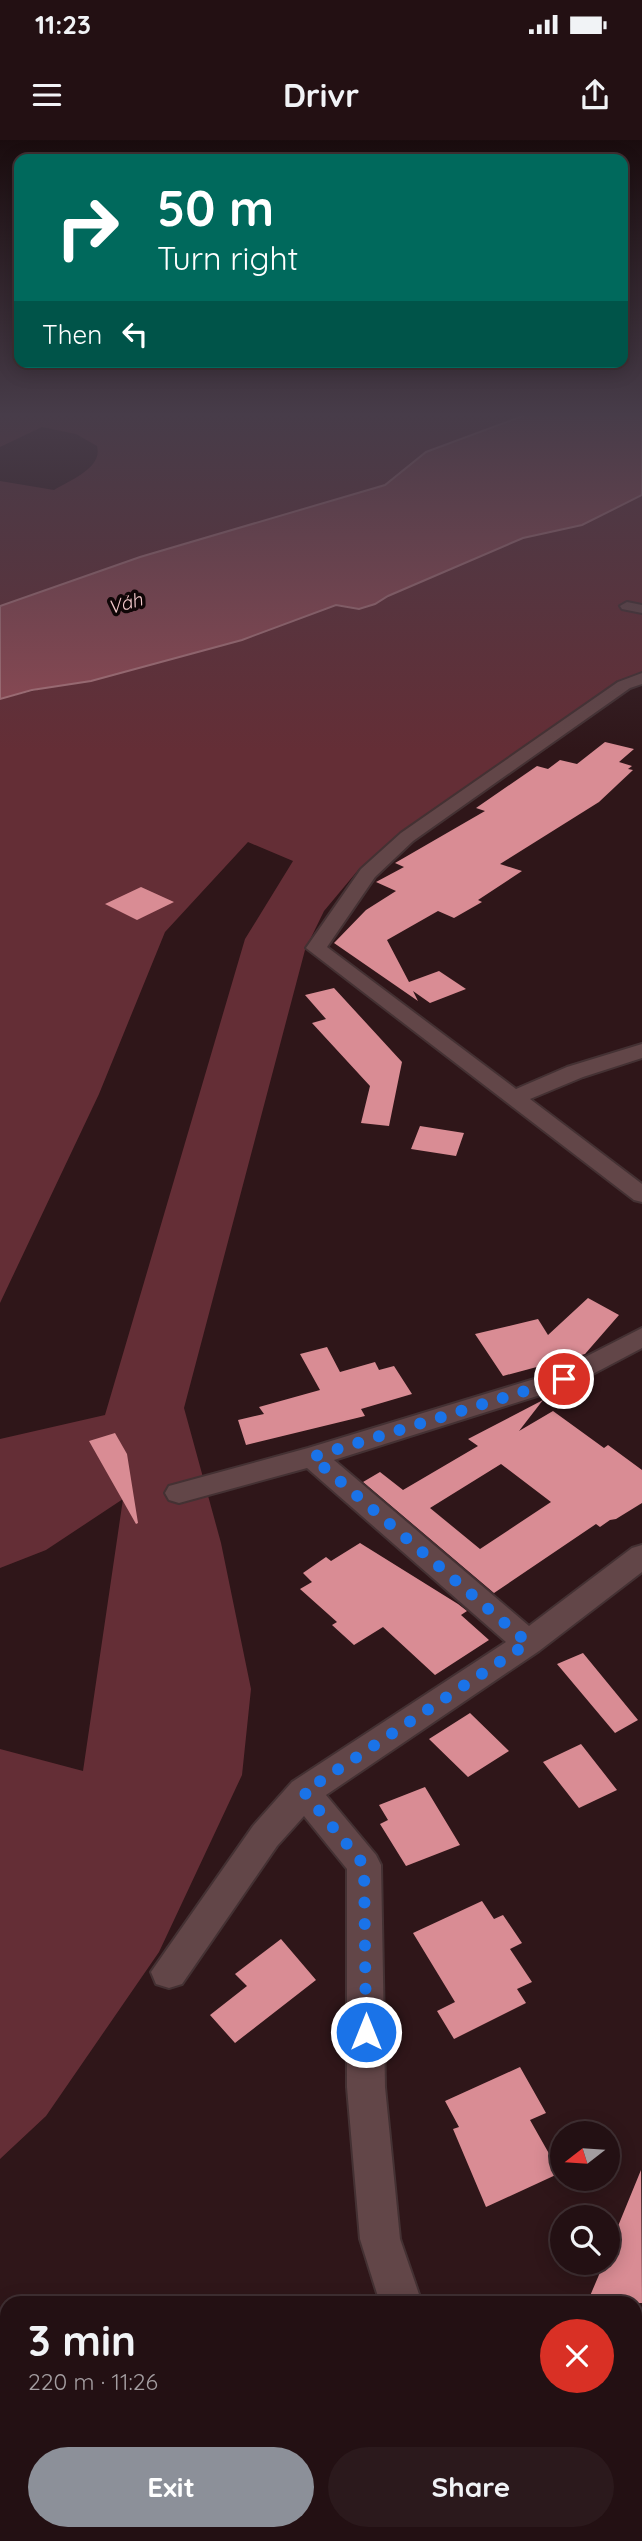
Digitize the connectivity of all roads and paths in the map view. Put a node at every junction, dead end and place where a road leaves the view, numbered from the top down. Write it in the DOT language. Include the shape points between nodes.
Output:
graph roads {
  1 [pos="642,678"];
  2 [pos="642,1051"];
  3 [pos="514,1098"];
  4 [pos="642,1195"];
  5 [pos="642,1337"];
  6 [pos="312,1457"];
  7 [pos="179,1493"];
  8 [pos="642,1556"];
  9 [pos="528,1643"];
  10 [pos="304,1792"];
  11 [pos="169,1972"];
  12 [pos="399,2296"];
  1 -- 3 [label="street" via="624,685 407,837 368,873 316,948"];
  2 -- 3 [label="street"];
  3 -- 4 [label="street"];
  5 -- 6 [label="street" via="564,1379"];
  6 -- 7 [label="street"];
  6 -- 9 [label="street"];
  8 -- 9 [label="street"];
  9 -- 10 [label="street"];
  10 -- 11 [label="street" via="265,1836"];
  10 -- 12 [label="street" via="364,1865 366,2087 380,2239"];
}
